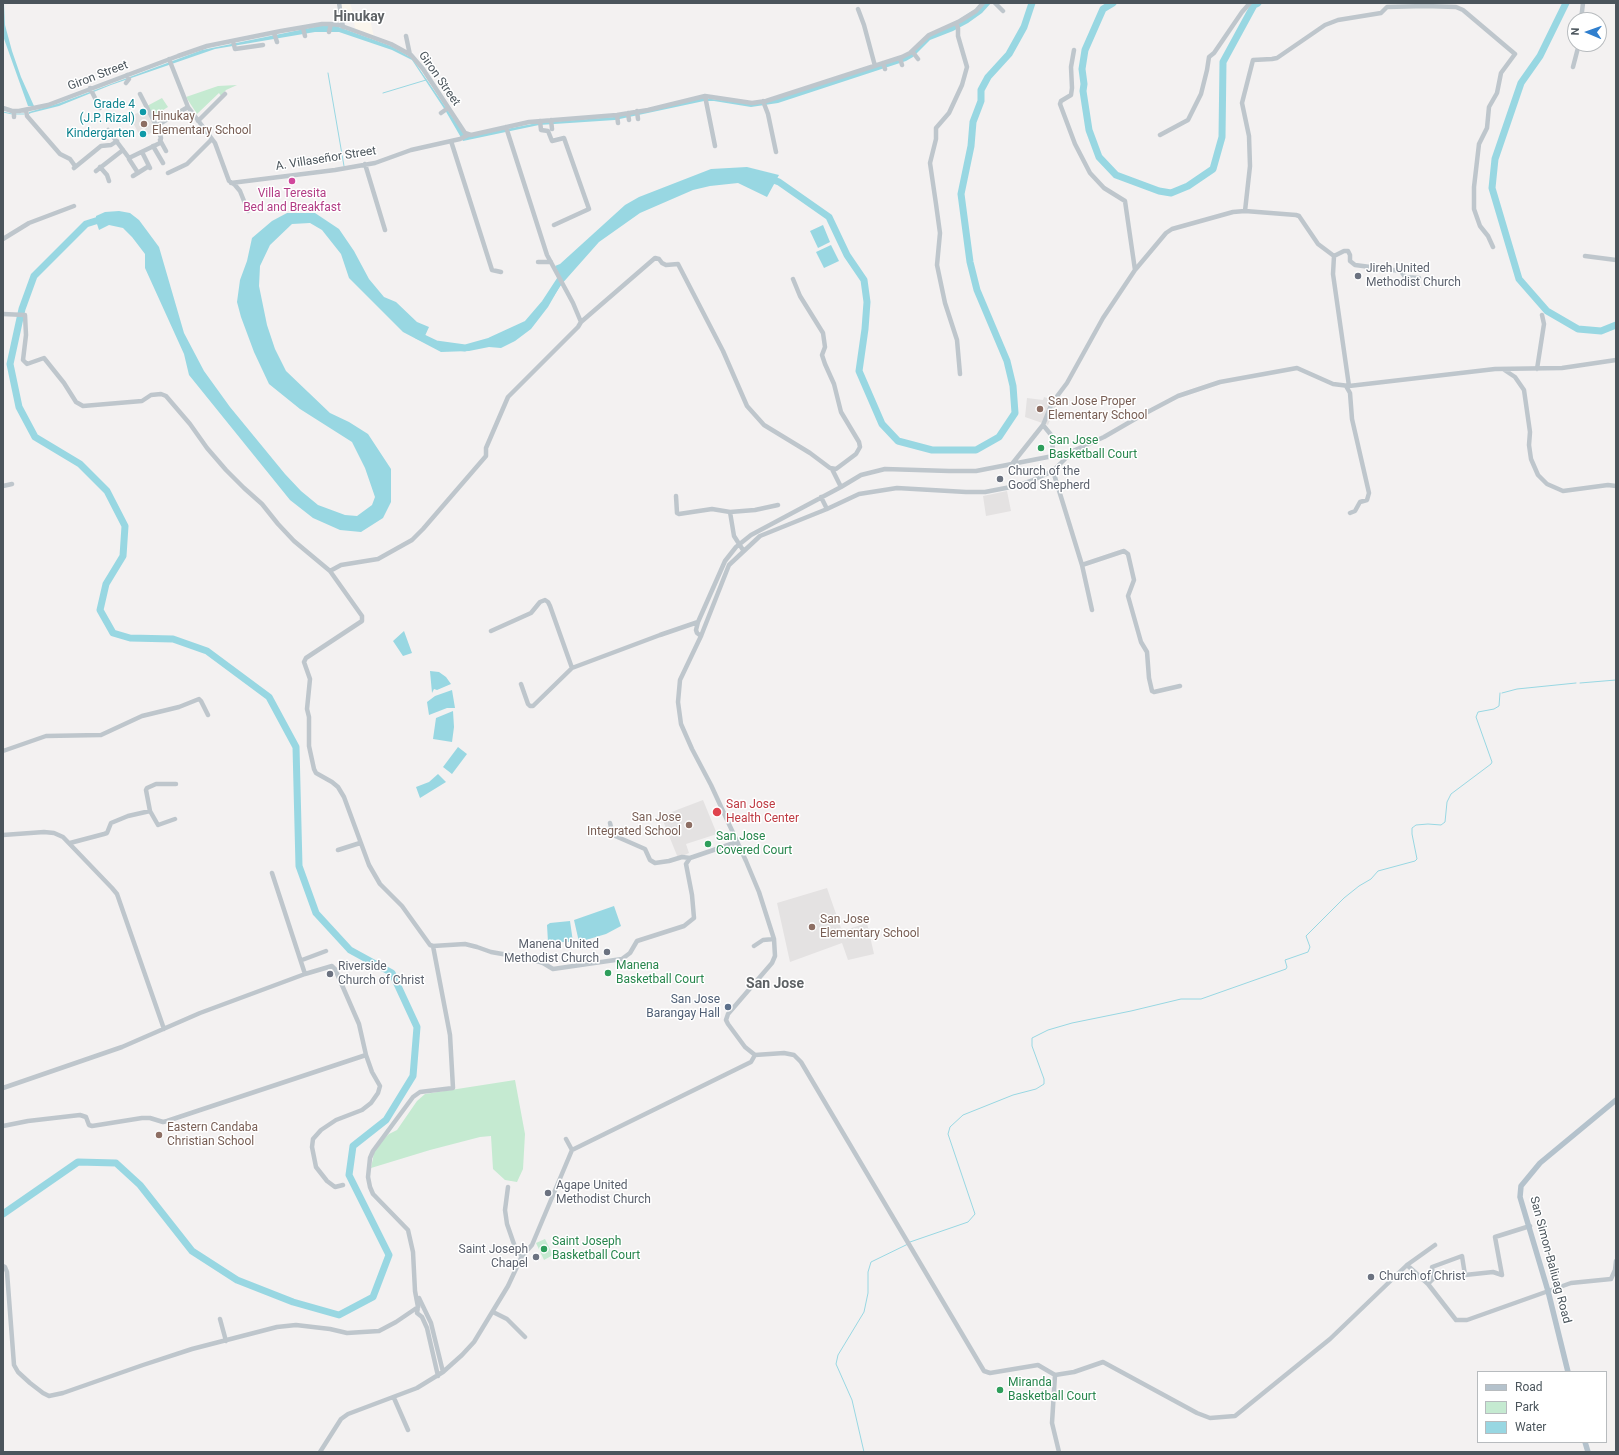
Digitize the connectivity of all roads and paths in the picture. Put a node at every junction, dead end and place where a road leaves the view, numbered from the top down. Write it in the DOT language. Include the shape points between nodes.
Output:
graph roads {
  1 [pos="339,3"];
  2 [pos="995,3"];
  3 [pos="1250,3"];
  4 [pos="982,7"];
  5 [pos="858,8"];
  6 [pos="1003,11"];
  7 [pos="331,25"];
  8 [pos="957,25"];
  9 [pos="344,27"];
  10 [pos="329,32"];
  11 [pos="406,36"];
  12 [pos="233,43"];
  13 [pos="264,45"];
  14 [pos="1074,50"];
  15 [pos="1577,52"];
  16 [pos="410,55"];
  17 [pos="900,59"];
  18 [pos="170,62"];
  19 [pos="902,65"];
  20 [pos="875,66"];
  21 [pos="1573,67"];
  22 [pos="91,91"];
  23 [pos="140,94"];
  24 [pos="225,94"];
  25 [pos="705,98"];
  26 [pos="763,103"];
  27 [pos="188,107"];
  28 [pos="3,108"];
  29 [pos="100,108"];
  30 [pos="14,111"];
  31 [pos="28,112"];
  32 [pos="617,116"];
  33 [pos="14,117"];
  34 [pos="198,121"];
  35 [pos="551,121"];
  36 [pos="540,123"];
  37 [pos="618,123"];
  38 [pos="156,126"];
  39 [pos="507,129"];
  40 [pos="552,129"];
  41 [pos="108,130"];
  42 [pos="1160,135"];
  43 [pos="464,137"];
  44 [pos="212,139"];
  45 [pos="160,140"];
  46 [pos="451,141"];
  47 [pos="117,142"];
  48 [pos="153,146"];
  49 [pos="715,146"];
  50 [pos="123,150"];
  51 [pos="166,151"];
  52 [pos="142,152"];
  53 [pos="776,152"];
  54 [pos="129,159"];
  55 [pos="163,163"];
  56 [pos="365,164"];
  57 [pos="138,173"];
  58 [pos="168,173"];
  59 [pos="133,176"];
  60 [pos="109,181"];
  61 [pos="231,183"];
  62 [pos="74,206"];
  63 [pos="248,211"];
  64 [pos="1245,211"];
  65 [pos="554,225"];
  66 [pos="385,230"];
  67 [pos="3,239"];
  68 [pos="1492,247"];
  69 [pos="1334,256"];
  70 [pos="1585,256"];
  71 [pos="1616,260"];
  72 [pos="538,262"];
  73 [pos="552,264"];
  74 [pos="1135,270"];
  75 [pos="501,272"];
  76 [pos="1419,278"];
  77 [pos="793,280"];
  78 [pos="3,314"];
  79 [pos="1542,316"];
  80 [pos="581,322"];
  81 [pos="1616,360"];
  82 [pos="1504,369"];
  83 [pos="1537,369"];
  84 [pos="960,374"];
  85 [pos="1348,386"];
  86 [pos="1043,425"];
  87 [pos="1068,455"];
  88 [pos="1053,456"];
  89 [pos="1012,464"];
  90 [pos="832,469"];
  91 [pos="1053,471"];
  92 [pos="12,484"];
  93 [pos="3,486"];
  94 [pos="1616,486"];
  95 [pos="841,487"];
  96 [pos="676,496"];
  97 [pos="821,497"];
  98 [pos="778,505"];
  99 [pos="826,509"];
  100 [pos="730,512"];
  101 [pos="1350,513"];
  102 [pos="739,544"];
  103 [pos="743,550"];
  104 [pos="1082,565"];
  105 [pos="330,571"];
  106 [pos="1092,610"];
  107 [pos="698,622"];
  108 [pos="491,631"];
  109 [pos="700,636"];
  110 [pos="572,668"];
  111 [pos="521,684"];
  112 [pos="1180,686"];
  113 [pos="208,715"];
  114 [pos="3,751"];
  115 [pos="176,784"];
  116 [pos="150,811"];
  117 [pos="175,819"];
  118 [pos="610,822"];
  119 [pos="3,835"];
  120 [pos="737,842"];
  121 [pos="70,843"];
  122 [pos="360,843"];
  123 [pos="338,850"];
  124 [pos="690,858"];
  125 [pos="272,873"];
  126 [pos="774,939"];
  127 [pos="434,946"];
  128 [pos="754,946"];
  129 [pos="326,951"];
  130 [pos="302,960"];
  131 [pos="305,974"];
  132 [pos="164,1029"];
  133 [pos="366,1055"];
  134 [pos="755,1055"];
  135 [pos="3,1088"];
  136 [pos="1616,1100"];
  137 [pos="3,1126"];
  138 [pos="566,1139"];
  139 [pos="572,1150"];
  140 [pos="343,1184"];
  141 [pos="508,1187"];
  142 [pos="1530,1226"];
  143 [pos="1435,1245"];
  144 [pos="522,1256"];
  145 [pos="1616,1261"];
  146 [pos="1407,1265"];
  147 [pos="3,1266"];
  148 [pos="1428,1284"];
  149 [pos="415,1291"];
  150 [pos="1548,1291"];
  151 [pos="418,1307"];
  152 [pos="493,1312"];
  153 [pos="220,1319"];
  154 [pos="525,1337"];
  155 [pos="226,1341"];
  156 [pos="1568,1371"];
  157 [pos="443,1372"];
  158 [pos="438,1376"];
  159 [pos="1055,1376"];
  160 [pos="394,1398"];
  161 [pos="408,1430"];
  162 [pos="320,1452"];
  163 [pos="1059,1452"];
  1 -- 9 [label="street"];
  2 -- 6 [label="street"];
  3 -- 42 [label="street" via="1209,57 1201,94 1188,120"];
  4 -- 8 [label="street"];
  5 -- 20 [label="street"];
  7 -- 9 [label="street, Giron Street"];
  7 -- 10 [label="street"];
  7 -- 12 [label="street, Giron Street" via="304,32"];
  8 -- 17 [label="street" via="929,35 916,52"];
  8 -- 84 [label="street" via="967,67 949,113 936,128 930,163 940,233 938,272 957,340"];
  9 -- 16 [label="street, Giron Street" via="352,33"];
  11 -- 16 [label="street"];
  12 -- 13 [label="street" via="235,49"];
  12 -- 18 [label="street, Giron Street" via="207,46"];
  14 -- 74 [label="street" via="1071,95 1060,104 1075,144 1090,173 1104,188 1124,201"];
  15 -- 21 [label="street"];
  16 -- 43 [label="street, Giron Street" via="423,69 445,110 464,132"];
  17 -- 19 [label="street"];
  17 -- 20 [label="street" via="884,66"];
  18 -- 22 [label="street, Giron Street"];
  18 -- 27 [label="street"];
  20 -- 26 [label="street"];
  22 -- 29 [label="street"];
  22 -- 31 [label="street, Giron Street"];
  23 -- 38 [label="street"];
  24 -- 34 [label="street"];
  25 -- 26 [label="street" via="747,104"];
  25 -- 32 [label="street" via="655,111"];
  25 -- 49 [label="street"];
  26 -- 53 [label="street" via="768,114"];
  27 -- 34 [label="street"];
  27 -- 38 [label="street"];
  28 -- 30 [label="street"];
  30 -- 31 [label="street, Giron Street"];
  30 -- 33 [label="street"];
  31 -- 47 [label="street" via="60,154 70,159 75,167 101,146"];
  32 -- 35 [label="street" via="568,122"];
  32 -- 37 [label="street"];
  34 -- 44 [label="street"];
  35 -- 36 [label="street"];
  35 -- 40 [label="street"];
  36 -- 39 [label="street"];
  36 -- 65 [label="street" via="541,130 548,131 552,141 564,138 589,209"];
  38 -- 45 [label="street"];
  39 -- 43 [label="street"];
  39 -- 73 [label="street"];
  41 -- 47 [label="street"];
  43 -- 46 [label="street, A. Villaseñor Street"];
  44 -- 58 [label="street" via="187,164"];
  44 -- 61 [label="street"];
  45 -- 48 [label="street"];
  45 -- 51 [label="street"];
  46 -- 56 [label="street, A. Villaseñor Street"];
  46 -- 75 [label="street" via="492,270"];
  47 -- 50 [label="street"];
  48 -- 52 [label="street"];
  48 -- 55 [label="street"];
  50 -- 52 [label="street" via="129,158"];
  50 -- 60 [label="street" via="98,169 107,175"];
  52 -- 57 [label="street" via="150,167"];
  54 -- 57 [label="street"];
  56 -- 61 [label="street, A. Villaseñor Street"];
  56 -- 66 [label="street"];
  57 -- 59 [label="street"];
  61 -- 63 [label="street" via="240,191"];
  62 -- 67 [label="street" via="29,223"];
  64 -- 68 [label="street" via="1250,166 1242,103 1253,60 1277,58 1325,25 1338,20 1381,13 1387,7 1456,7 1464,10 1515,54 1501,73 1497,92 1489,108 1487,128 1478,151 1474,209"];
  64 -- 69 [label="street" via="1280,212 1298,216 1318,244"];
  64 -- 74 [label="street" via="1172,229"];
  69 -- 76 [label="street" via="1348,251 1350,261 1355,265 1401,271 1405,277"];
  69 -- 85 [label="street" via="1333,274"];
  70 -- 71 [label="street"];
  72 -- 73 [label="street"];
  73 -- 80 [label="street"];
  74 -- 86 [label="street" via="1103,318 1067,383 1052,402"];
  77 -- 90 [label="street" via="823,333 825,347 822,355 834,384 841,412 859,442 860,447 856,454 836,469"];
  78 -- 105 [label="street" via="25,315 23,360 27,364 44,358 76,402 83,406 142,401 151,395 166,396 226,470 262,504 294,541"];
  79 -- 83 [label="street" via="1544,324"];
  80 -- 90 [label="street" via="655,258 666,265 678,264 723,351 747,406 764,425"];
  80 -- 105 [label="street" via="508,397 486,448 486,456 412,540 378,559 341,565"];
  81 -- 83 [label="street"];
  82 -- 83 [label="street"];
  82 -- 85 [label="street"];
  82 -- 94 [label="street" via="1515,377 1524,390 1531,459 1538,475 1547,484 1563,491"];
  85 -- 87 [label="street" via="1333,384 1297,368 1220,382 1178,396"];
  85 -- 101 [label="street" via="1352,419 1369,493 1367,500 1360,502 1355,511"];
  86 -- 88 [label="street" via="1052,436"];
  86 -- 89 [label="street"];
  87 -- 88 [label="street"];
  87 -- 91 [label="street"];
  88 -- 89 [label="street"];
  89 -- 95 [label="street" via="976,471 885,469 861,475"];
  90 -- 95 [label="street"];
  91 -- 99 [label="street" via="1016,486 985,492 897,488 882,490 860,494"];
  91 -- 104 [label="street"];
  92 -- 93 [label="street"];
  95 -- 97 [label="street"];
  96 -- 100 [label="street" via="678,514 712,509"];
  97 -- 99 [label="street"];
  97 -- 102 [label="street"];
  98 -- 100 [label="street"];
  99 -- 103 [label="street" via="760,536"];
  100 -- 102 [label="street" via="734,536"];
  102 -- 103 [label="street"];
  102 -- 107 [label="street" via="725,561"];
  103 -- 109 [label="street" via="729,565"];
  104 -- 106 [label="street"];
  104 -- 112 [label="street" via="1124,551 1128,554 1134,580 1128,596 1141,642 1147,652 1152,691"];
  105 -- 122 [label="street" via="362,616 362,621 306,658 304,662 310,679 307,709 309,746 316,773 338,787 344,797"];
  107 -- 109 [label="street" via="696,630"];
  107 -- 110 [label="street"];
  108 -- 110 [label="street" via="531,613 545,600 548,602"];
  109 -- 120 [label="street" via="680,680 678,702 681,724"];
  110 -- 111 [label="street" via="533,706 528,704"];
  113 -- 114 [label="street" via="199,699 142,716 101,735 46,736"];
  115 -- 116 [label="street" via="156,784 147,788"];
  116 -- 117 [label="street" via="157,825"];
  116 -- 121 [label="street" via="111,823 107,833"];
  118 -- 124 [label="street" via="614,834 645,849 652,862"];
  119 -- 121 [label="street" via="54,833"];
  120 -- 124 [label="street"];
  120 -- 126 [label="street" via="759,892"];
  121 -- 132 [label="street" via="117,894"];
  122 -- 123 [label="street"];
  122 -- 127 [label="street" via="380,884 402,906 427,943"];
  124 -- 127 [label="street" via="686,864 694,918 684,926 637,941 630,953 622,959 553,969 531,959 491,952 465,944"];
  125 -- 130 [label="street"];
  126 -- 128 [label="street" via="763,940"];
  126 -- 134 [label="street" via="775,956 772,963 734,1006 726,1020 745,1047"];
  127 -- 149 [label="street" via="450,1035 453,1088 420,1092 413,1097 373,1151 368,1177 373,1194 408,1230 413,1252"];
  129 -- 130 [label="street"];
  130 -- 131 [label="street"];
  131 -- 132 [label="street"];
  131 -- 133 [label="street" via="329,966 335,968 359,1024"];
  132 -- 135 [label="street" via="122,1047"];
  133 -- 137 [label="street" via="163,1122 142,1118 88,1126 86,1117 80,1115"];
  133 -- 140 [label="street" via="380,1086 378,1094 362,1110 336,1120 321,1130 312,1143 314,1163 325,1179 336,1187"];
  134 -- 139 [label="street" via="751,1062"];
  134 -- 159 [label="street" via="794,1055 801,1062 984,1371 990,1373 1038,1365"];
  136 -- 142 [label="main road, San Simon-Baliuag Road" via="1540,1163 1527,1177 1521,1186 1520,1197"];
  138 -- 139 [label="street"];
  139 -- 144 [label="street" via="532,1245"];
  141 -- 144 [label="street" via="505,1210 507,1224 515,1247"];
  142 -- 148 [label="street" via="1495,1237 1502,1275 1493,1272 1466,1275 1462,1256 1432,1267 1432,1279"];
  142 -- 150 [label="main road, San Simon-Baliuag Road"];
  143 -- 146 [label="street"];
  144 -- 152 [label="street"];
  145 -- 150 [label="street" via="1611,1279 1571,1283"];
  146 -- 148 [label="street"];
  146 -- 159 [label="street" via="1330,1339 1235,1416 1210,1418 1197,1413 1103,1362"];
  147 -- 155 [label="street" via="7,1272 14,1365 43,1394 49,1396 63,1393"];
  148 -- 150 [label="street" via="1456,1320 1467,1320"];
  149 -- 151 [label="street"];
  149 -- 157 [label="street" via="431,1323"];
  150 -- 156 [label="main road, San Simon-Baliuag Road"];
  151 -- 155 [label="street" via="379,1331 347,1333 296,1325 277,1327"];
  151 -- 158 [label="street" via="417,1314 422,1317 427,1328"];
  152 -- 154 [label="street" via="507,1319"];
  152 -- 157 [label="street" via="474,1342"];
  153 -- 155 [label="street"];
  157 -- 158 [label="street"];
  158 -- 160 [label="street"];
  159 -- 163 [label="street" via="1052,1423"];
  160 -- 161 [label="street"];
  160 -- 162 [label="street" via="348,1414 341,1419"];
}
